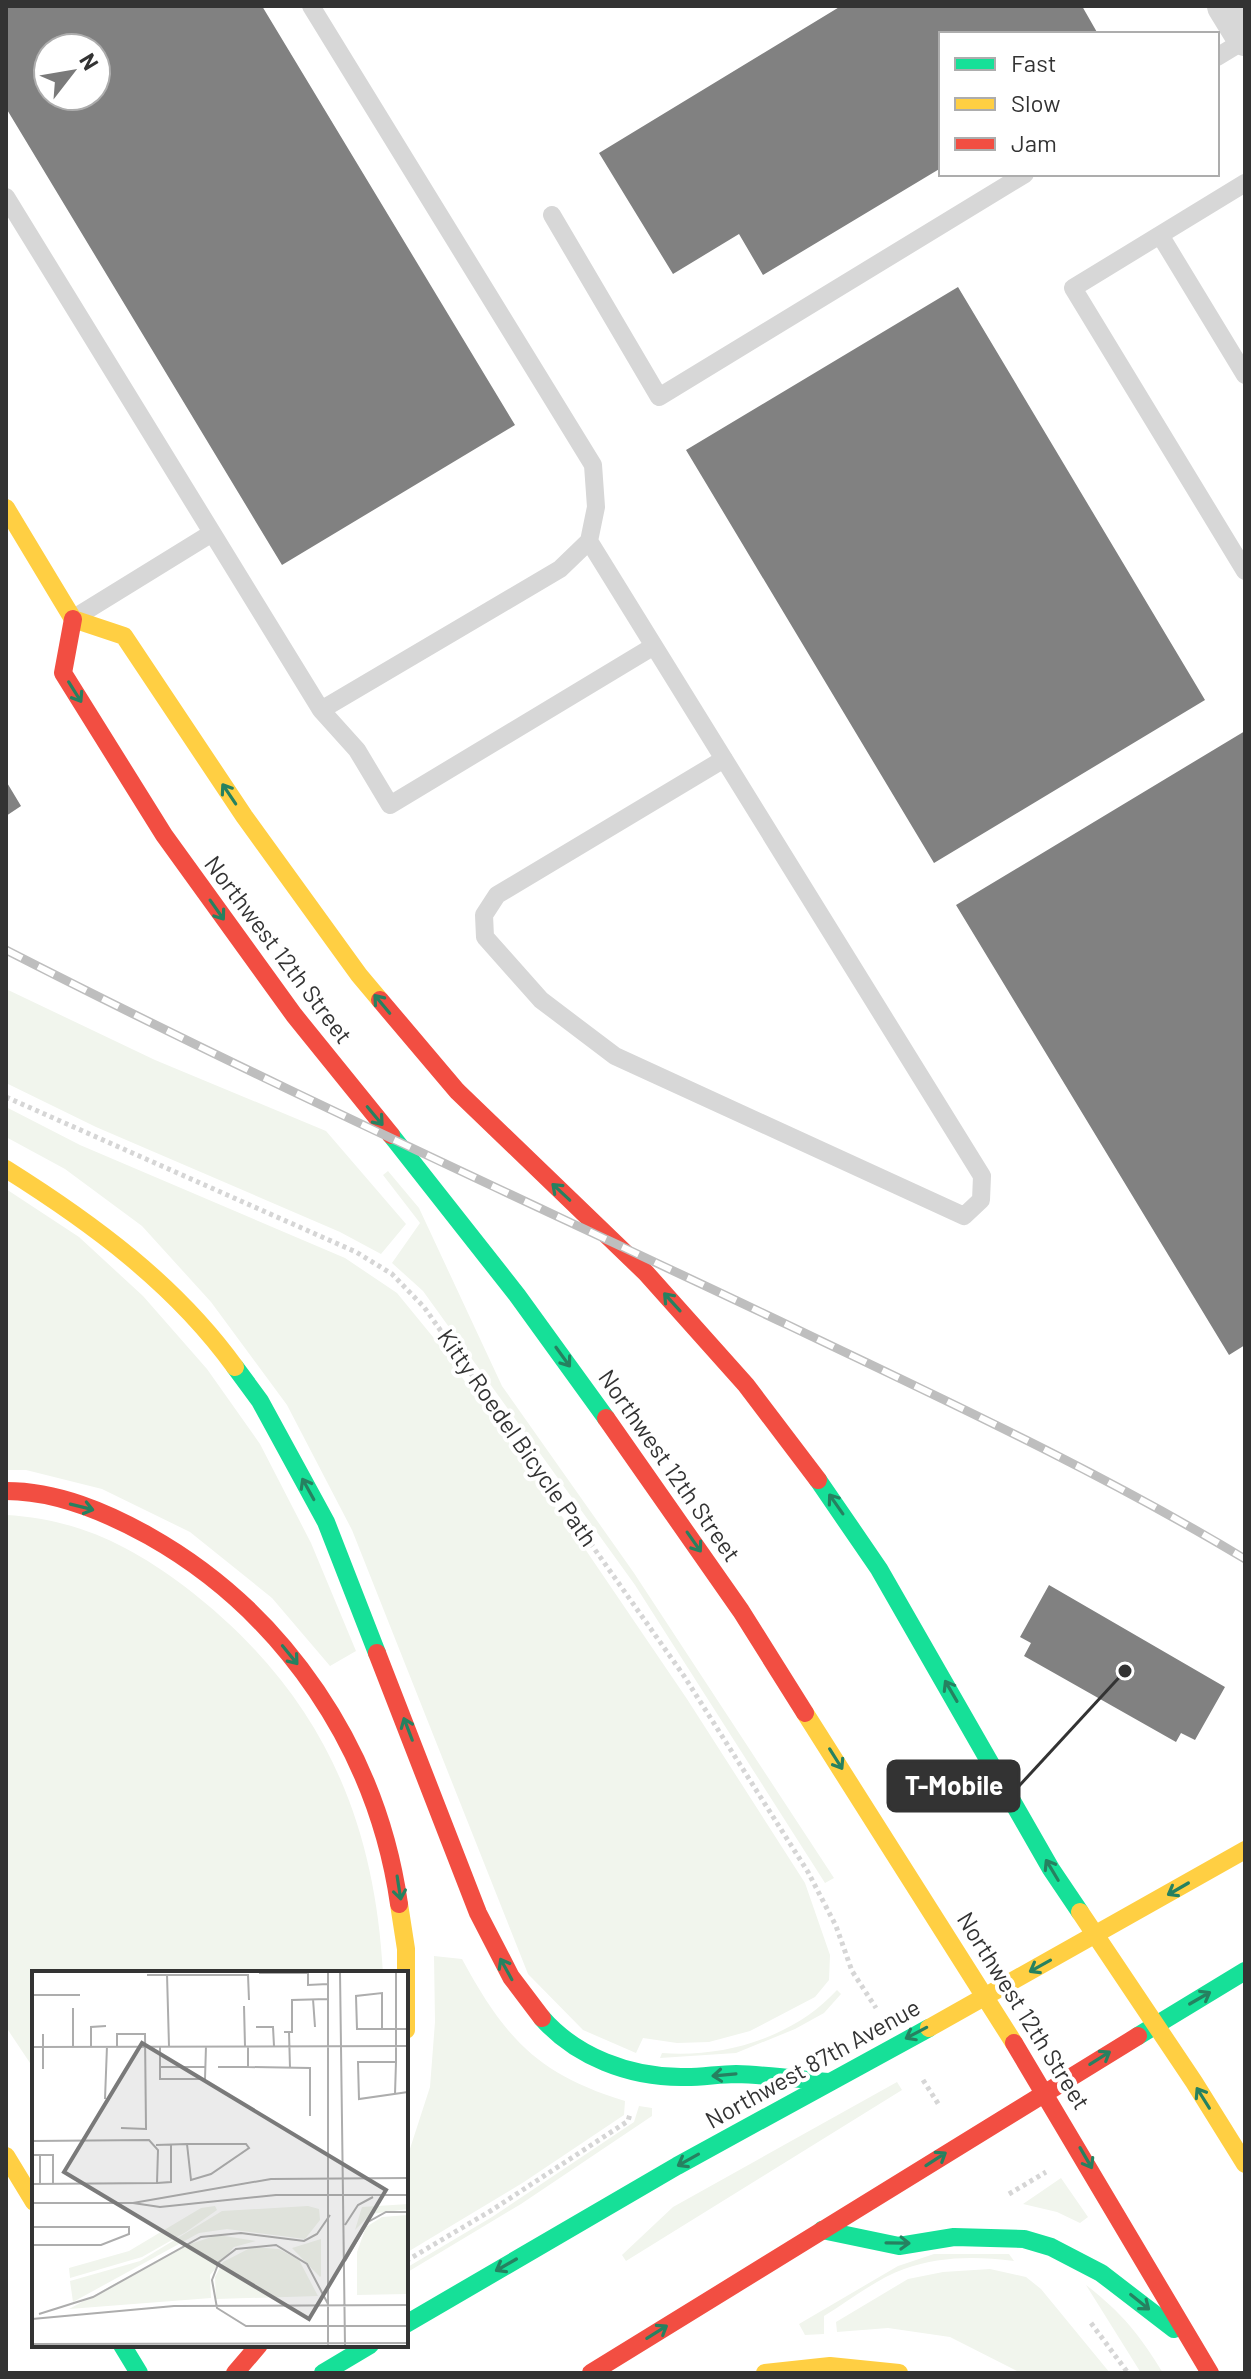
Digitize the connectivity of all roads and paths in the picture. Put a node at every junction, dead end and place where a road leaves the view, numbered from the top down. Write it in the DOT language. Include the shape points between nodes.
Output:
graph roads {
  1 [pos="311,6"];
  2 [pos="1226,6"];
  3 [pos="1245,38"];
  4 [pos="1219,56"];
  5 [pos="1022,176"];
  6 [pos="1245,183"];
  7 [pos="6,197"];
  8 [pos="552,215"];
  9 [pos="1160,235"];
  10 [pos="1245,375"];
  11 [pos="6,508"];
  12 [pos="212,533"];
  13 [pos="589,541"];
  14 [pos="1245,571"];
  15 [pos="73,619"];
  16 [pos="654,646"];
  17 [pos="321,710"];
  18 [pos="724,759"];
  19 [pos="6,1097"];
  20 [pos="6,1169"];
  21 [pos="6,1491"];
  22 [pos="1245,1850"];
  23 [pos="1095,1936"];
  24 [pos="408,1971"];
  25 [pos="852,1971"];
  26 [pos="1245,1971"];
  27 [pos="986,1997"];
  28 [pos="1155,2024"];
  29 [pos="829,2082"];
  30 [pos="1045,2092"];
  31 [pos="631,2111"];
  32 [pos="6,2156"];
  33 [pos="1245,2164"];
  34 [pos="1053,2168"];
  35 [pos="32,2199"];
  36 [pos="1000,2200"];
  37 [pos="822,2230"];
  38 [pos="408,2260"];
  39 [pos="408,2323"];
  40 [pos="1194,2346"];
  41 [pos="257,2347"];
  42 [pos="367,2347"];
  43 [pos="124,2349"];
  44 [pos="139,2373"];
  45 [pos="235,2373"];
  46 [pos="323,2373"];
  47 [pos="591,2373"];
  48 [pos="765,2373"];
  49 [pos="899,2373"];
  50 [pos="1210,2373"];
  1 -- 13 [label="lane" via="593,465 596,507"];
  2 -- 3 [label="street"];
  3 -- 4 [label="lane"];
  5 -- 8 [label="lane" via="659,397"];
  6 -- 9 [label="lane"];
  7 -- 12 [label="lane"];
  9 -- 10 [label="lane"];
  9 -- 14 [label="lane" via="1073,288"];
  11 -- 15 [label="main road"];
  12 -- 15 [label="lane"];
  12 -- 17 [label="lane"];
  13 -- 16 [label="lane"];
  13 -- 17 [label="lane" via="560,569"];
  23 -- 15 [label="main road, Northwest 12th Street, one-way" via="879,1569 791,1441 646,1273 489,1123 407,1033 252,828 124,636"];
  15 -- 27 [label="main road, Northwest 12th Street, one-way" via="63,673 164,835 294,1015 477,1242 657,1489"];
  16 -- 17 [label="lane" via="390,805 357,750"];
  16 -- 18 [label="lane"];
  18 -- 18 [label="lane" via="497,895 484,915 485,937 541,1000 615,1056 964,1216 981,1200 982,1176"];
  19 -- 25 [label="path, Kitty Roedel Bicycle Path" via="356,1252 392,1274 433,1320 684,1676 808,1872"];
  29 -- 20 [label="main road, one-way" via="735,2073 642,2074 598,2062 541,2019 507,1972 478,1913 326,1522 260,1401 197,1320 157,1280 77,1214"];
  21 -- 24 [label="main road, one-way" via="110,1514 187,1557 257,1613 315,1686 366,1776 397,1873"];
  22 -- 23 [label="main road, Northwest 87th Avenue, one-way"];
  23 -- 27 [label="main road, Northwest 87th Avenue, one-way"];
  23 -- 28 [label="main road, Northwest 12th Street"];
  28 -- 26 [label="main road, one-way"];
  27 -- 29 [label="main road, Northwest 87th Avenue, one-way"];
  27 -- 30 [label="main road, Northwest 12th Street"];
  30 -- 28 [label="main road, one-way"];
  33 -- 28 [label="main road, Northwest 12th Street, one-way"];
  29 -- 39 [label="main road, Northwest 87th Avenue, one-way"];
  37 -- 30 [label="main road, one-way"];
  30 -- 40 [label="main road, Northwest 12th Street, one-way"];
  31 -- 38 [label="path" via="628,2121"];
  32 -- 35 [label="main road"];
  34 -- 36 [label="path"];
  37 -- 40 [label="main road, one-way" via="899,2246 976,2236 1051,2247 1101,2273"];
  47 -- 37 [label="main road, one-way"];
  40 -- 50 [label="main road, Northwest 12th Street"];
  41 -- 45 [label="main road"];
  42 -- 46 [label="main road"];
  43 -- 44 [label="main road"];
  48 -- 49 [label="main road" via="830,2366"];
}
